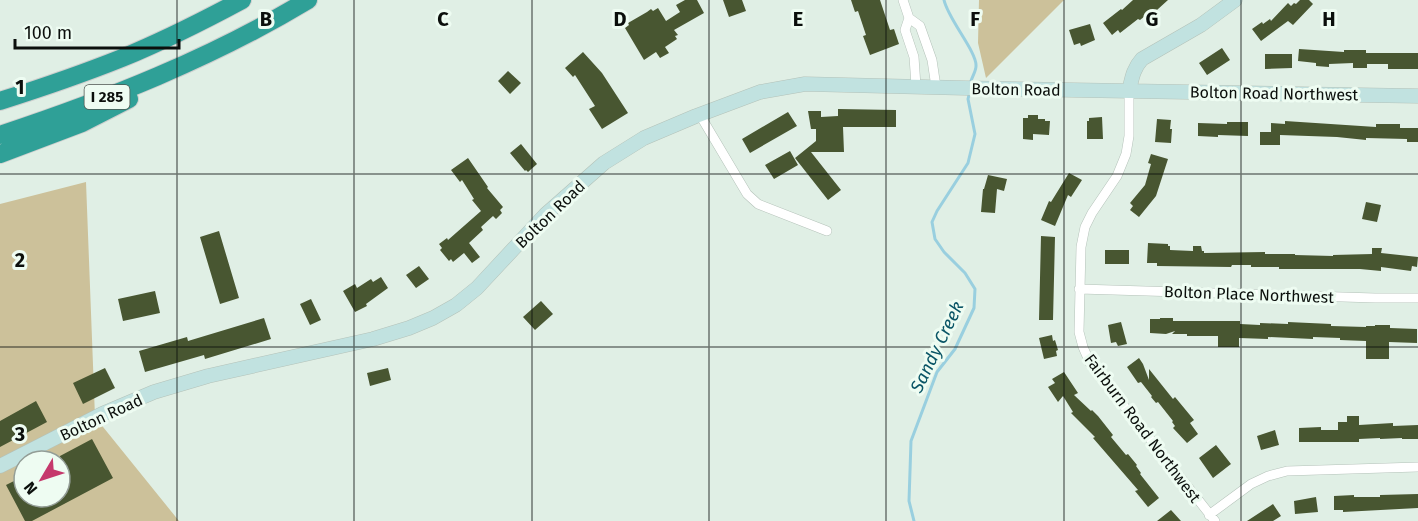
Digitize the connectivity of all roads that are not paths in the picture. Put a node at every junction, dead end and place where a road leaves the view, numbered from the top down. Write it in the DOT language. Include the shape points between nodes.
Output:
graph roads {
  1 [pos="242,0"];
  2 [pos="308,0"];
  3 [pos="903,0"];
  4 [pos="1235,0"];
  5 [pos="909,18"];
  6 [pos="928,50"];
  7 [pos="212,52"];
  8 [pos="913,54"];
  9 [pos="65,80"];
  10 [pos="916,86"];
  11 [pos="936,87"];
  12 [pos="0,88"];
  13 [pos="1129,91"];
  14 [pos="1418,96"];
  15 [pos="0,101"];
  16 [pos="700,115"];
  17 [pos="0,135"];
  18 [pos="0,154"];
  19 [pos="827,231"];
  20 [pos="1079,289"];
  21 [pos="1418,298"];
  22 [pos="0,466"];
  23 [pos="1418,467"];
  24 [pos="1212,518"];
  1 -- 9 [label="highway, I 285" via="150,46"];
  2 -- 7 [label="highway, I 285"];
  3 -- 5 [label="street"];
  4 -- 13 [label="street" via="1142,59 1133,73"];
  5 -- 6 [label="street" via="920,26"];
  5 -- 8 [label="street" via="905,30"];
  6 -- 8 [label="street"];
  6 -- 11 [label="street"];
  7 -- 17 [label="highway, I 285" via="66,114"];
  7 -- 18 [label="highway" via="82,123"];
  8 -- 10 [label="street"];
  9 -- 12 [label="highway"];
  9 -- 15 [label="highway, I 285"];
  10 -- 11 [label="street, Bolton Road"];
  10 -- 16 [label="street, Bolton Road" via="805,84 760,92"];
  11 -- 13 [label="street, Bolton Road"];
  13 -- 14 [label="street, Bolton Road Northwest"];
  13 -- 20 [label="street, Fairburn Road Northwest" via="1126,154 1085,227"];
  16 -- 19 [label="street" via="747,194 758,204"];
  16 -- 22 [label="street, Bolton Road" via="644,138 604,163 545,215 477,288 433,318 373,339 154,392"];
  20 -- 21 [label="street, Bolton Place Northwest"];
  20 -- 24 [label="street, Fairburn Road Northwest" via="1079,332 1090,363"];
  23 -- 24 [label="street" via="1287,471 1251,484"];
}
